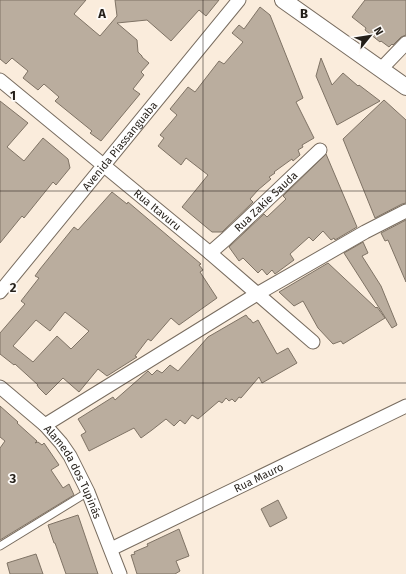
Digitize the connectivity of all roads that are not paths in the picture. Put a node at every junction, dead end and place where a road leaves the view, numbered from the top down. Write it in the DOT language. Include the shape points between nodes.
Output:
graph roads {
  1 [pos="239,0"];
  2 [pos="283,0"];
  3 [pos="406,42"];
  4 [pos="381,69"];
  5 [pos="0,80"];
  6 [pos="406,87"];
  7 [pos="320,150"];
  8 [pos="103,165"];
  9 [pos="406,211"];
  10 [pos="210,253"];
  11 [pos="0,292"];
  12 [pos="257,294"];
  13 [pos="313,342"];
  14 [pos="0,387"];
  15 [pos="406,406"];
  16 [pos="46,425"];
  17 [pos="88,492"];
  18 [pos="0,546"];
  19 [pos="111,549"];
  20 [pos="120,574"];
  1 -- 8 [label="street, Avenida Piassanguaba"];
  2 -- 4 [label="street"];
  3 -- 4 [label="street"];
  4 -- 6 [label="street"];
  5 -- 8 [label="street, Rua Itavuru"];
  7 -- 10 [label="street, Rua Zakie Sauda"];
  8 -- 10 [label="street, Rua Itavuru"];
  8 -- 11 [label="street, Avenida Piassanguaba"];
  9 -- 12 [label="street" via="364,232"];
  10 -- 12 [label="street, Rua Itavuru"];
  12 -- 13 [label="street, Rua Itavuru"];
  12 -- 16 [label="street"];
  14 -- 16 [label="street, Alameda dos Tupinás"];
  15 -- 19 [label="street, Rua Mauro"];
  16 -- 17 [label="street, Alameda dos Tupinás" via="70,456"];
  17 -- 18 [label="lane"];
  17 -- 19 [label="street, Alameda dos Tupinás"];
  19 -- 20 [label="street, Alameda dos Tupinás"];
}
